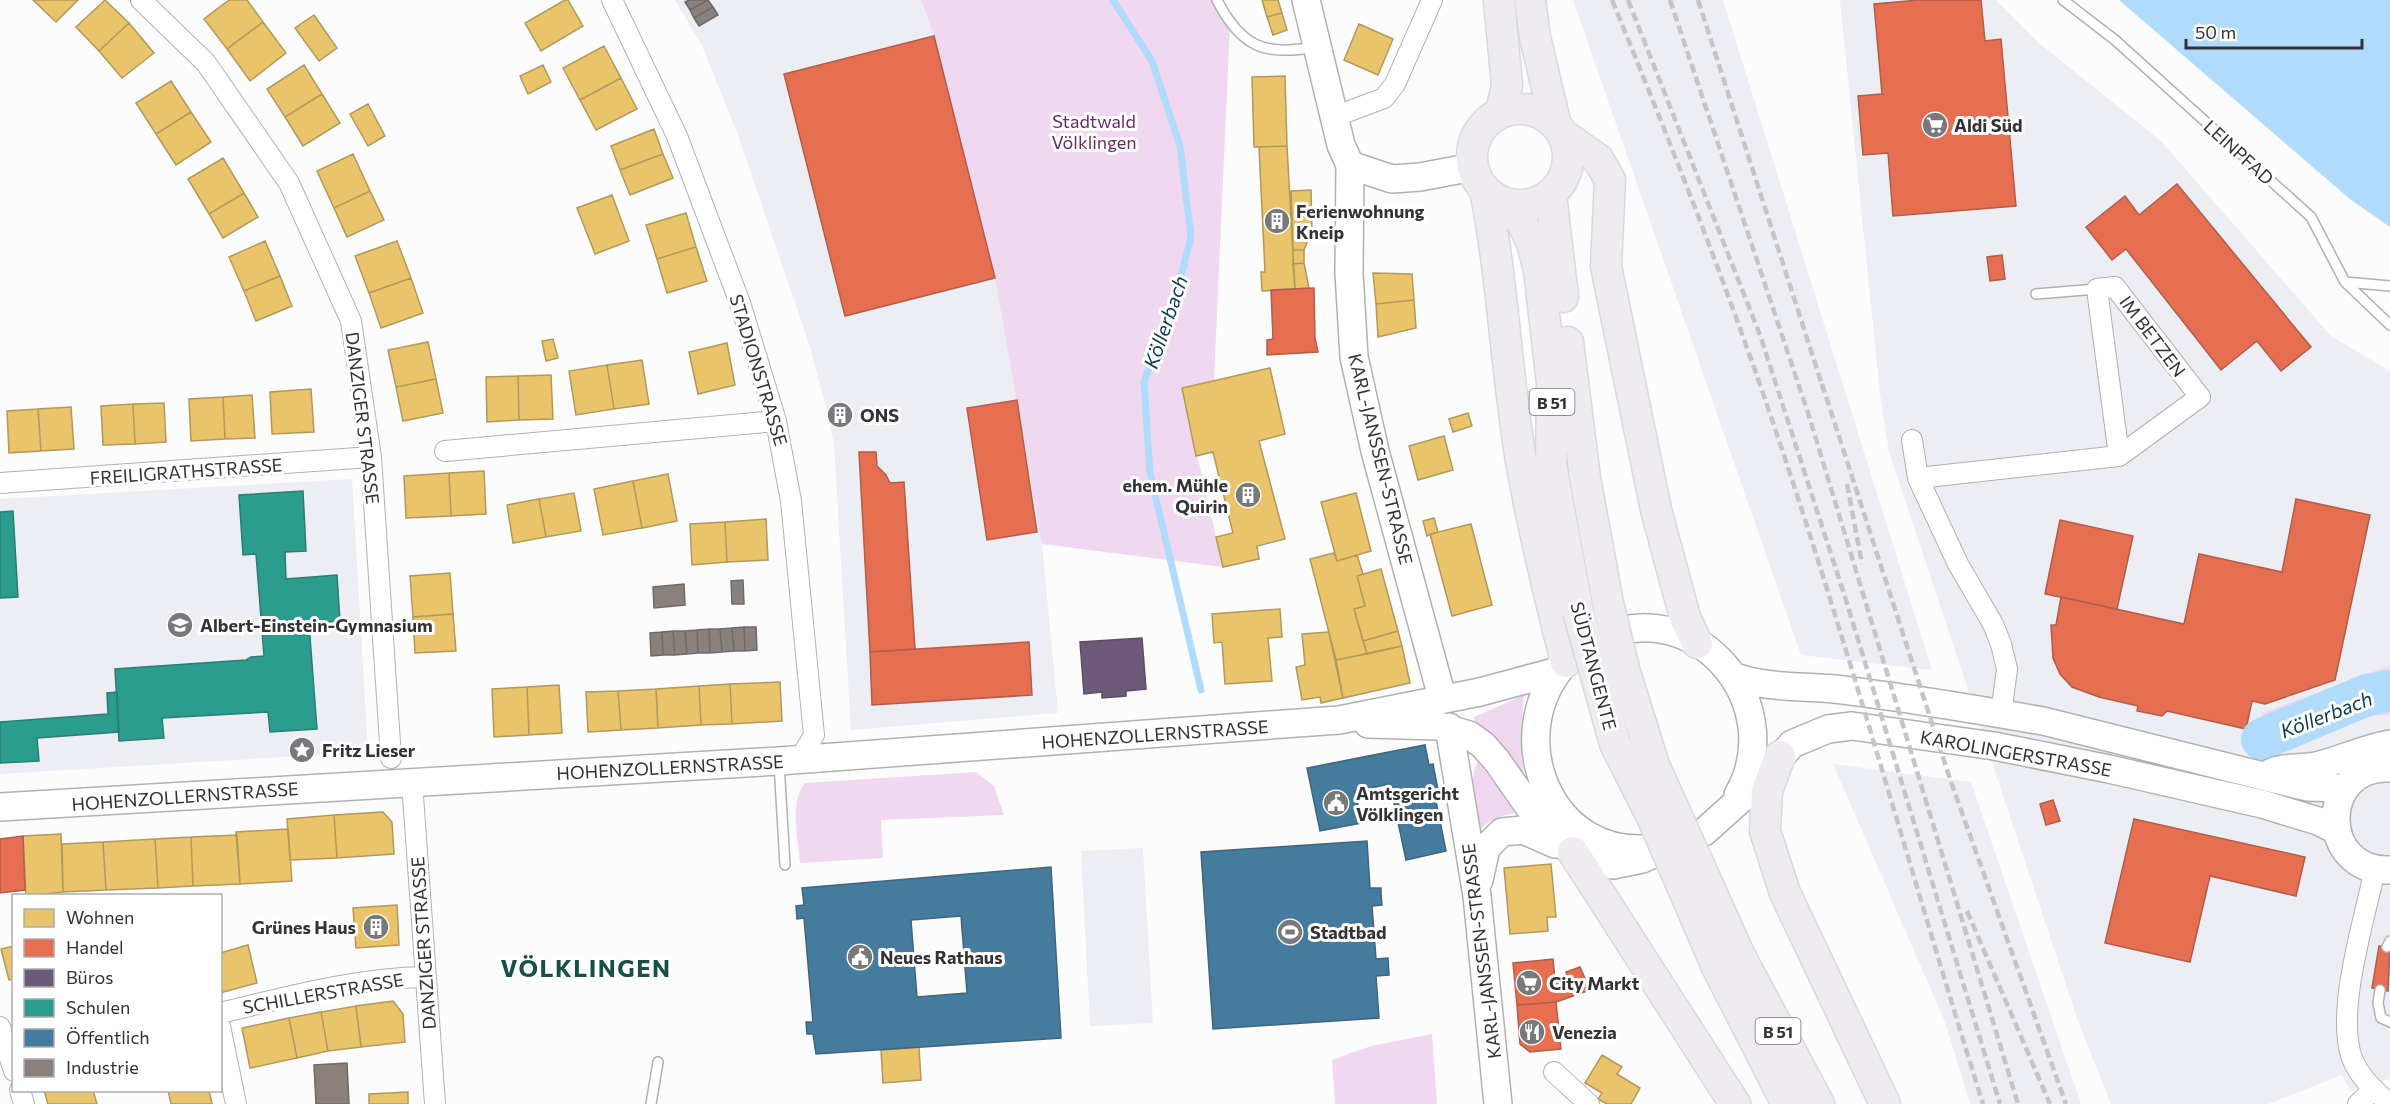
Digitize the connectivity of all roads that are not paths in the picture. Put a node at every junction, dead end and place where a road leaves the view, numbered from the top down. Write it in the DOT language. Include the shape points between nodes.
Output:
graph roads {
  1 [pos="141,0"];
  2 [pos="612,0"];
  3 [pos="1217,0"];
  4 [pos="1306,0"];
  5 [pos="1432,0"];
  6 [pos="1499,0"];
  7 [pos="1530,0"];
  8 [pos="2063,0"];
  9 [pos="1318,46"];
  10 [pos="1501,112"];
  11 [pos="1334,117"];
  12 [pos="1560,129"];
  13 [pos="1350,165"];
  14 [pos="1487,187"];
  15 [pos="1551,195"];
  16 [pos="2344,282"];
  17 [pos="2390,286"];
  18 [pos="2097,289"];
  19 [pos="2036,294"];
  20 [pos="2390,325"];
  21 [pos="776,421"];
  22 [pos="1912,440"];
  23 [pos="445,451"];
  24 [pos="2119,456"];
  25 [pos="371,457"];
  26 [pos="1918,478"];
  27 [pos="0,483"];
  28 [pos="1697,643"];
  29 [pos="1562,666"];
  30 [pos="1735,677"];
  31 [pos="1480,692"];
  32 [pos="1442,697"];
  33 [pos="2001,714"];
  34 [pos="1340,720"];
  35 [pos="1449,727"];
  36 [pos="2390,744"];
  37 [pos="1780,756"];
  38 [pos="391,758"];
  39 [pos="780,760"];
  40 [pos="2390,768"];
  41 [pos="2260,777"];
  42 [pos="412,782"];
  43 [pos="2345,788"];
  44 [pos="0,807"];
  45 [pos="1722,816"];
  46 [pos="2336,830"];
  47 [pos="1672,846"];
  48 [pos="1573,852"];
  49 [pos="785,865"];
  50 [pos="2382,869"];
  51 [pos="1478,896"];
  52 [pos="1729,962"];
  53 [pos="426,977"];
  54 [pos="2380,990"];
  55 [pos="222,1013"];
  56 [pos="2390,1022"];
  57 [pos="0,1026"];
  58 [pos="222,1036"];
  59 [pos="658,1062"];
  60 [pos="12,1066"];
  61 [pos="1554,1072"];
  62 [pos="2373,1090"];
  63 [pos="236,1104"];
  64 [pos="435,1104"];
  65 [pos="651,1104"];
  66 [pos="1498,1104"];
  67 [pos="1589,1104"];
  68 [pos="1735,1104"];
  69 [pos="1786,1104"];
  70 [pos="1819,1104"];
  71 [pos="1885,1104"];
  72 [pos="2358,1104"];
  73 [pos="2390,1104"];
  1 -- 25 [label="street, DANZIGER STRASSE" via="206,63 289,183 351,321"];
  2 -- 21 [label="street, STADIONSTRASSE" via="677,136 740,303"];
  3 -- 9 [label="lane" via="1230,25 1258,47 1288,52"];
  4 -- 9 [label="main road"];
  5 -- 11 [label="street" via="1395,84 1384,98"];
  6 -- 10 [label="main road" via="1507,85"];
  7 -- 12 [label="main road" via="1535,37"];
  8 -- 16 [label="lane, LEINPFAD" via="2115,40 2311,217"];
  9 -- 11 [label="main road"];
  10 -- 12 [label="main road" via="1525,109 1545,115"];
  10 -- 14 [label="main road" via="1479,131 1472,153"];
  11 -- 13 [label="main road"];
  12 -- 15 [label="main road" via="1570,153 1562,183"];
  12 -- 28 [label="main road" via="1598,159 1610,180 1606,266 1656,510 1685,617"];
  13 -- 14 [label="main road" via="1392,178 1420,177"];
  13 -- 32 [label="main road, KARL-JANSSEN-STRASSE" via="1348,216 1354,357 1375,451"];
  14 -- 15 [label="main road" via="1513,206 1533,204"];
  14 -- 29 [label="main road" via="1521,460"];
  14 -- 52 [label="main road, SÜDTANGENTE / B 51, bridge" via="1522,222 1539,270 1552,383 1551,465 1578,611 1615,744"];
  15 -- 52 [label="main road, SÜDTANGENTE / B 51, bridge" via="1585,478 1608,603 1654,765"];
  16 -- 17 [label="lane"];
  16 -- 20 [label="lane, LEINPFAD"];
  18 -- 19 [label="lane"];
  18 -- 24 [label="street, IM BETZEN"];
  18 -- 24 [label="street, IM BETZEN" via="2115,286 2200,398"];
  21 -- 23 [label="street"];
  21 -- 39 [label="street, STADIONSTRASSE" via="791,501 814,735"];
  22 -- 26 [label="street"];
  24 -- 26 [label="street, IM BETZEN"];
  25 -- 27 [label="street, FREILIGRATHSTRASSE"];
  25 -- 38 [label="street, DANZIGER STRASSE"];
  26 -- 33 [label="street" via="2001,644 2007,669"];
  28 -- 29 [label="main road, KAROLINGERSTRASSE" via="1663,631 1623,631 1592,642"];
  28 -- 30 [label="main road, KAROLINGERSTRASSE" via="1717,656"];
  29 -- 31 [label="main road, HOHENZOLLERNSTRASSE"];
  29 -- 47 [label="main road, KAROLINGERSTRASSE" via="1541,700 1534,733 1536,760 1548,793 1566,816 1599,840 1634,849"];
  30 -- 33 [label="main road, KAROLINGERSTRASSE" via="1753,683 1833,689"];
  30 -- 45 [label="main road, KAROLINGERSTRASSE" via="1749,707 1753,745 1743,785"];
  31 -- 32 [label="main road, HOHENZOLLERNSTRASSE"];
  31 -- 35 [label="main road"];
  32 -- 34 [label="main road, HOHENZOLLERNSTRASSE"];
  33 -- 41 [label="main road, KAROLINGERSTRASSE" via="2043,721"];
  34 -- 35 [label="main road, HOHENZOLLERNSTRASSE"];
  34 -- 39 [label="main road, HOHENZOLLERNSTRASSE"];
  35 -- 48 [label="main road, KAROLINGERSTRASSE" via="1483,744 1540,825"];
  35 -- 51 [label="main road, KARL-JANSSEN-STRASSE"];
  36 -- 41 [label="main road" via="2313,767 2283,767"];
  37 -- 45 [label="main road, KAROLINGERSTRASSE"];
  37 -- 46 [label="main road, KAROLINGERSTRASSE" via="1792,744 1828,729 1864,728 1994,746 2109,769 2262,804"];
  37 -- 71 [label="main road" via="1767,791 1765,831 1785,892"];
  39 -- 42 [label="main road, HOHENZOLLERNSTRASSE"];
  39 -- 49 [label="lane"];
  40 -- 43 [label="main road" via="2367,771"];
  41 -- 43 [label="main road, KAROLINGERSTRASSE" via="2307,787"];
  42 -- 44 [label="main road, HOHENZOLLERNSTRASSE"];
  42 -- 53 [label="street, DANZIGER STRASSE"];
  43 -- 46 [label="main road" via="2336,810"];
  45 -- 47 [label="main road, KAROLINGERSTRASSE" via="1704,832"];
  46 -- 50 [label="main road" via="2349,854"];
  47 -- 48 [label="main road, KAROLINGERSTRASSE" via="1626,864 1613,865"];
  48 -- 51 [label="main road" via="1533,833 1511,829 1502,832 1482,858"];
  48 -- 68 [label="main road"];
  50 -- 62 [label="street" via="2353,970 2348,1020 2353,1060"];
  51 -- 66 [label="main road, KARL-JANSSEN-STRASSE"];
  52 -- 69 [label="main road, SÜDTANGENTE / B 51"];
  52 -- 70 [label="main road, SÜDTANGENTE / B 51" via="1764,1007"];
  53 -- 55 [label="street, SCHILLERSTRASSE" via="383,980"];
  53 -- 64 [label="street, DANZIGER STRASSE"];
  54 -- 56 [label="lane" via="2381,1018"];
  57 -- 60 [label="street"];
  58 -- 63 [label="street"];
  59 -- 65 [label="lane"];
  61 -- 67 [label="street"];
  62 -- 72 [label="street"];
  62 -- 73 [label="street"];
}
